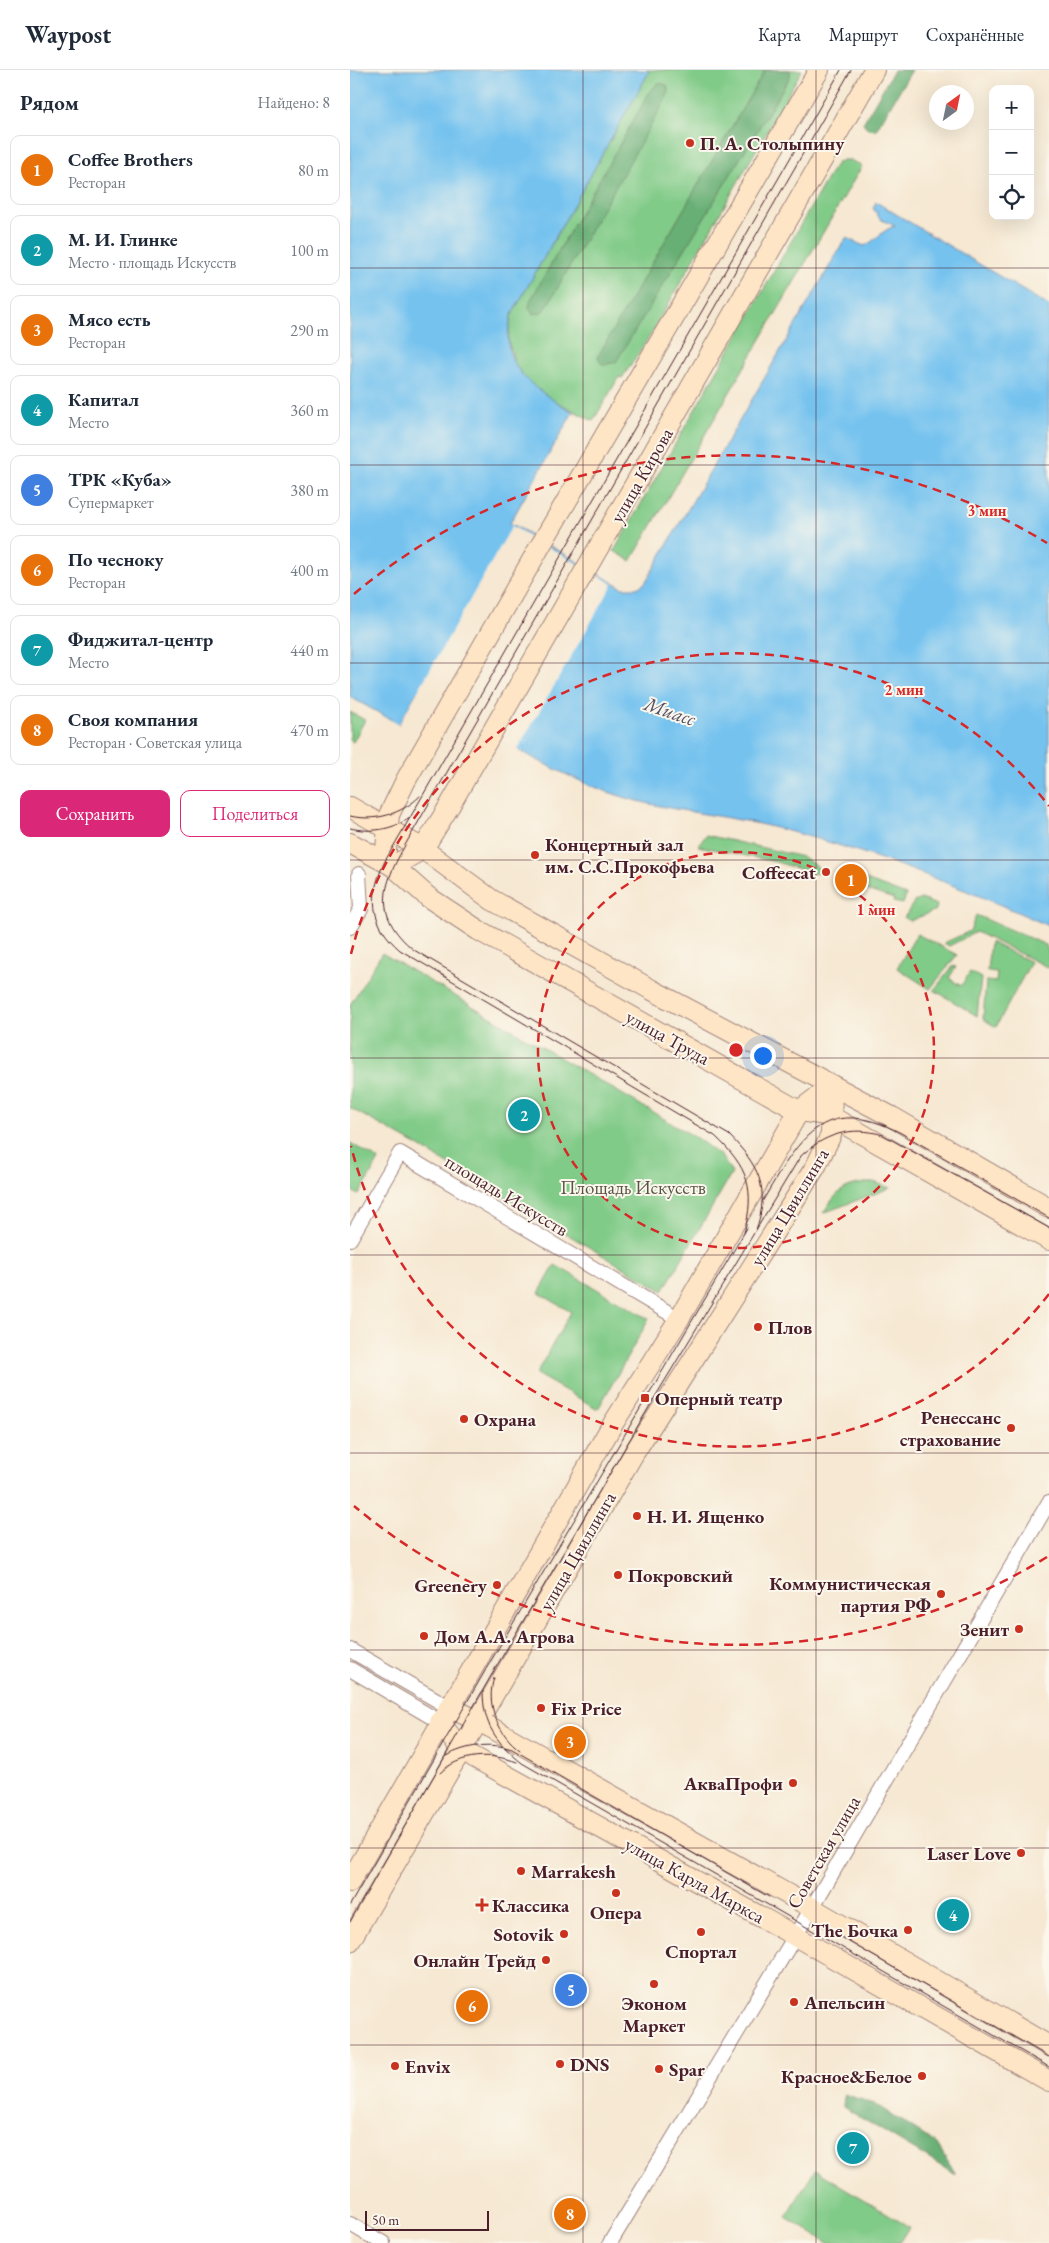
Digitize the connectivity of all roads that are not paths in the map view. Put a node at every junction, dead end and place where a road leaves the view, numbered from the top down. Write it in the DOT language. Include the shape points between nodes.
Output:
graph roads {
  1 [pos="819,70"];
  2 [pos="874,70"];
  3 [pos="350,807"];
  4 [pos="388,828"];
  5 [pos="350,843"];
  6 [pos="424,849"];
  7 [pos="389,864"];
  8 [pos="359,874"];
  9 [pos="350,926"];
  10 [pos="832,1086"];
  11 [pos="799,1111"];
  12 [pos="830,1116"];
  13 [pos="1049,1208"];
  14 [pos="350,1239"];
  15 [pos="1049,1240"];
  16 [pos="679,1319"];
  17 [pos="1049,1502"];
  18 [pos="350,1650"];
  19 [pos="350,1669"];
  20 [pos="445,1714"];
  21 [pos="478,1721"];
  22 [pos="461,1750"];
  23 [pos="350,1882"];
  24 [pos="812,1908"];
  25 [pos="796,1936"];
  26 [pos="350,1941"];
  27 [pos="1049,2046"];
  28 [pos="1049,2081"];
  29 [pos="350,2224"];
  30 [pos="383,2243"];
  31 [pos="610,2243"];
  1 -- 4 [label="main road" via="428,741 389,815"];
  2 -- 6 [label="main road, улица Кирова"];
  3 -- 4 [label="main road, улица Труда"];
  4 -- 6 [label="main road, улица Труда"];
  4 -- 7 [label="main road"];
  5 -- 7 [label="main road, улица Труда"];
  6 -- 7 [label="main road"];
  6 -- 10 [label="main road, улица Труда" via="492,900"];
  7 -- 11 [label="main road, улица Труда" via="428,897 478,930"];
  8 -- 9 [label="street" via="361,908"];
  10 -- 11 [label="main road, улица Цвиллинга"];
  10 -- 12 [label="main road, улица Цвиллинга"];
  10 -- 13 [label="main road, улица Труда"];
  11 -- 12 [label="main road, улица Труда"];
  11 -- 16 [label="main road, улица Цвиллинга"];
  12 -- 15 [label="main road, улица Труда"];
  12 -- 21 [label="main road, улица Цвиллинга" via="831,1135 816,1166 634,1453"];
  14 -- 16 [label="street, площадь Искусств" via="400,1153"];
  16 -- 20 [label="main road, улица Цвиллинга" via="611,1427"];
  17 -- 24 [label="street, Советская улица"];
  18 -- 20 [label="street, улица Карла Маркса"];
  19 -- 20 [label="street, улица Карла Маркса"];
  20 -- 21 [label="main road, улица Карла Маркса"];
  20 -- 22 [label="main road, улица Карла Маркса"];
  20 -- 23 [label="main road, улица Цвиллинга"];
  21 -- 22 [label="main road, улица Цвиллинга"];
  21 -- 24 [label="main road, улица Карла Маркса"];
  22 -- 25 [label="main road, улица Карла Маркса"];
  22 -- 26 [label="main road, улица Цвиллинга"];
  24 -- 25 [label="street, Советская улица"];
  24 -- 27 [label="main road, улица Карла Маркса"];
  25 -- 28 [label="main road, улица Карла Маркса"];
  25 -- 31 [label="street, Советская улица"];
  29 -- 30 [label="street"];
}
